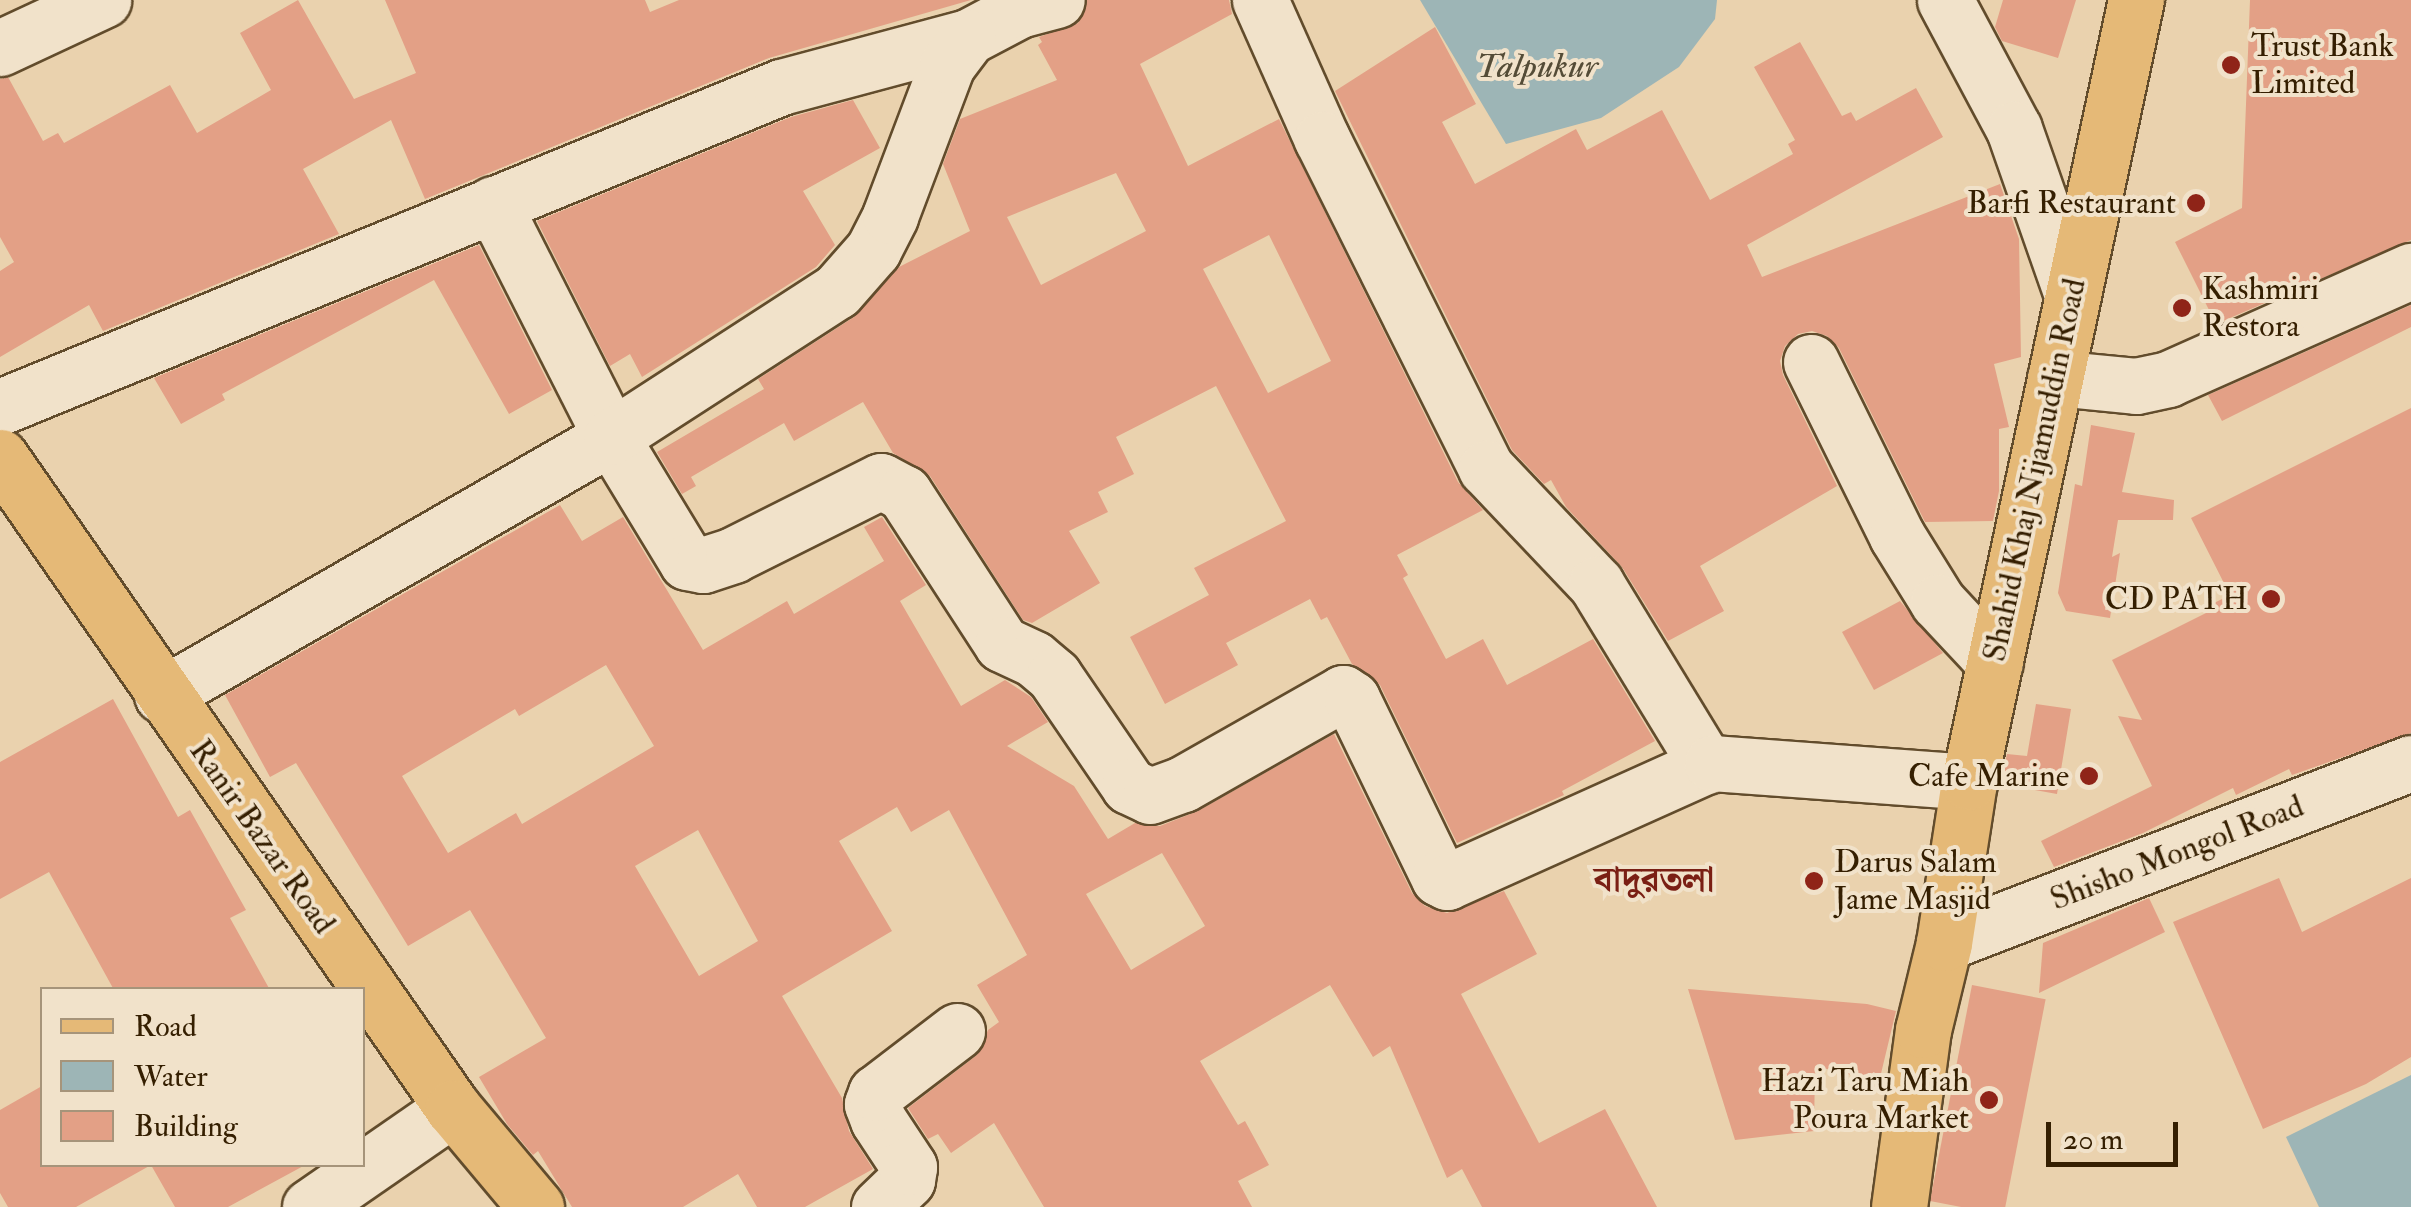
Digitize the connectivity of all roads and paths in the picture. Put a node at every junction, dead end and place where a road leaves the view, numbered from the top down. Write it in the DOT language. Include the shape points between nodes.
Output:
graph roads {
  1 [pos="103,0"];
  2 [pos="1057,0"];
  3 [pos="1260,0"];
  4 [pos="1945,0"];
  5 [pos="2136,0"];
  6 [pos="968,36"];
  7 [pos="0,48"];
  8 [pos="493,204"];
  9 [pos="2411,271"];
  10 [pos="2072,295"];
  11 [pos="1811,362"];
  12 [pos="2055,378"];
  13 [pos="0,407"];
  14 [pos="611,437"];
  15 [pos="0,458"];
  16 [pos="1994,663"];
  17 [pos="162,695"];
  18 [pos="2411,763"];
  19 [pos="1707,766"];
  20 [pos="1969,782"];
  21 [pos="1944,943"];
  22 [pos="958,1031"];
  23 [pos="453,1108"];
  24 [pos="310,1207"];
  25 [pos="536,1207"];
  26 [pos="879,1207"];
  27 [pos="1899,1207"];
  1 -- 7 [label="street"];
  2 -- 6 [label="street"];
  3 -- 19 [label="street" via="1486,468 1596,584"];
  4 -- 10 [label="street" via="2014,129"];
  5 -- 10 [label="main road, Shahid Khaj Nijamuddin Road"];
  6 -- 8 [label="street" via="781,87"];
  6 -- 14 [label="street" via="947,65 873,250 837,292"];
  8 -- 13 [label="street"];
  8 -- 14 [label="street"];
  9 -- 12 [label="street" via="2168,380 2136,386"];
  10 -- 12 [label="main road, Shahid Khaj Nijamuddin Road"];
  11 -- 16 [label="street" via="1897,536 1938,602"];
  12 -- 16 [label="main road, Shahid Khaj Nijamuddin Road"];
  14 -- 17 [label="street"];
  14 -- 19 [label="street" via="687,562 703,565 733,556 880,481 904,492 1002,644 1054,676 1129,786 1150,796 1184,784 1343,694 1352,698 1439,878 1456,882"];
  15 -- 17 [label="main road, Ranir Bazar Road"];
  16 -- 20 [label="main road, Shahid Khaj Nijamuddin Road"];
  17 -- 23 [label="main road, Ranir Bazar Road"];
  18 -- 21 [label="street, Shisho Mongol Road"];
  19 -- 20 [label="street"];
  20 -- 21 [label="main road, Shahid Khaj Nijamuddin Road"];
  21 -- 27 [label="main road, Shahid Khaj Nijamuddin Road" via="1923,1030"];
  22 -- 26 [label="street" via="876,1093 878,1120 909,1167 907,1180"];
  23 -- 24 [label="street"];
  23 -- 25 [label="main road, Ranir Bazar Road"];
}
